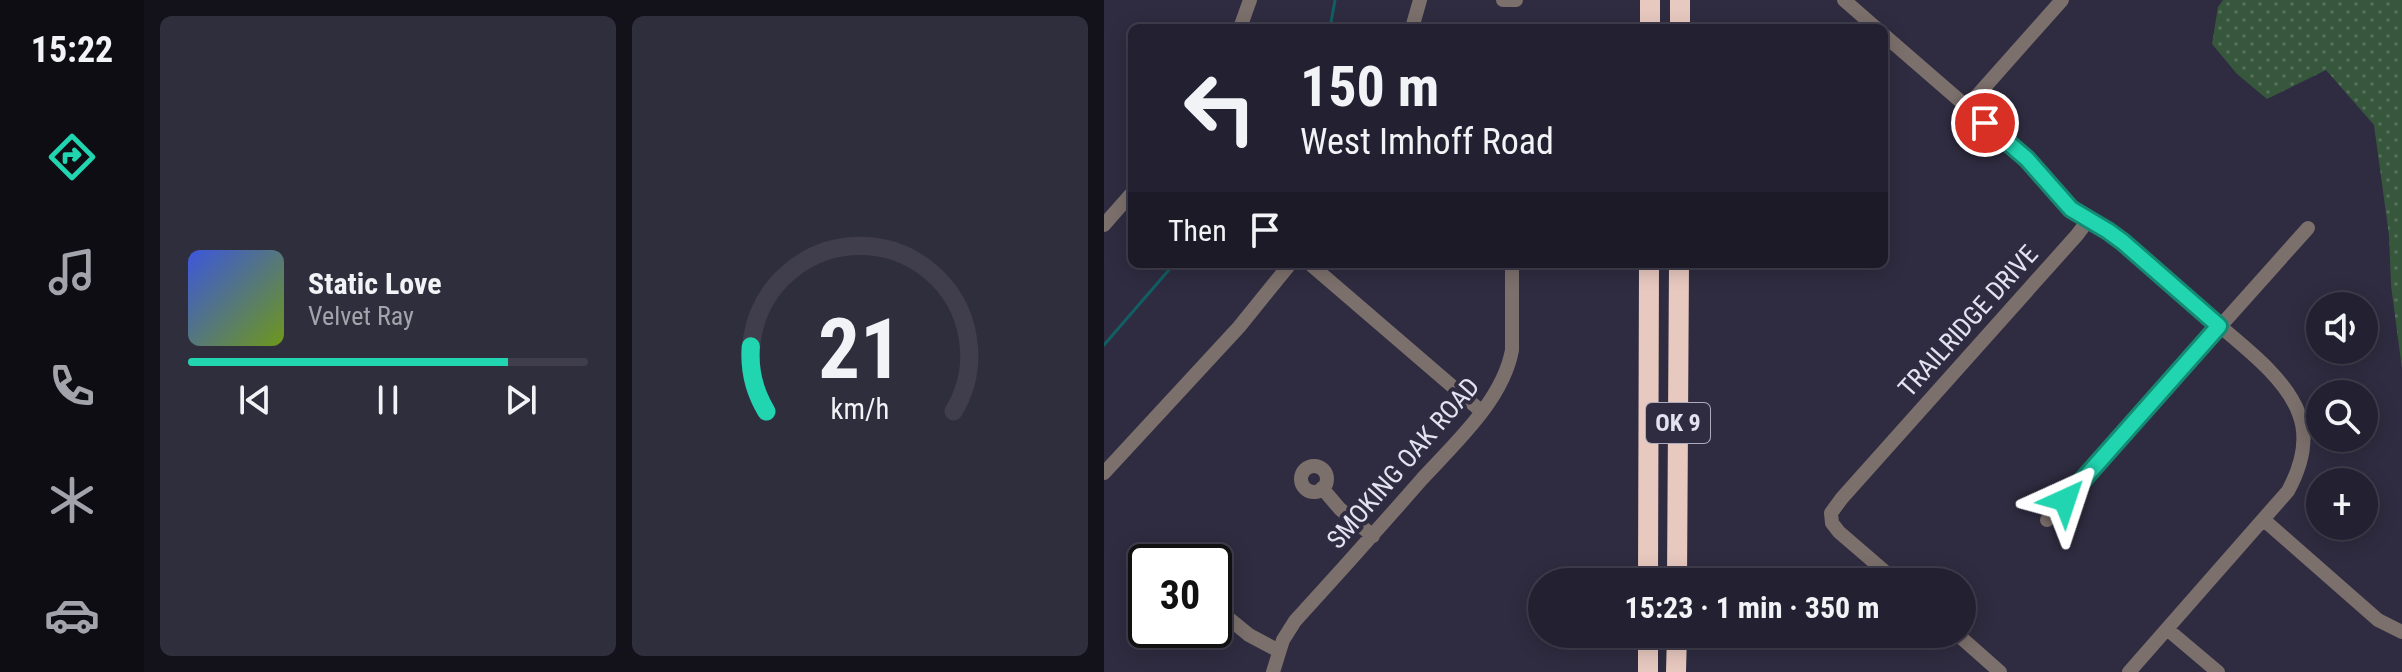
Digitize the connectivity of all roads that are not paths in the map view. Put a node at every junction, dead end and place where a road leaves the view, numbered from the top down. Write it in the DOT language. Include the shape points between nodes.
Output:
graph roads {
  1 [pos="1250,0"];
  2 [pos="1420,0"];
  3 [pos="1503,0"];
  4 [pos="1516,0"];
  5 [pos="1650,0"];
  6 [pos="1680,0"];
  7 [pos="2062,0"];
  8 [pos="1855,3"];
  9 [pos="1241,24"];
  10 [pos="1413,24"];
  11 [pos="1650,24"];
  12 [pos="1680,24"];
  13 [pos="1873,24"];
  14 [pos="1888,38"];
  15 [pos="1967,107"];
  16 [pos="1128,198"];
  17 [pos="2089,219"];
  18 [pos="1104,225"];
  19 [pos="2308,228"];
  20 [pos="1287,268"];
  21 [pos="1315,268"];
  22 [pos="1512,268"];
  23 [pos="1649,268"];
  24 [pos="1679,268"];
  25 [pos="2219,326"];
  26 [pos="1481,411"];
  27 [pos="1104,473"];
  28 [pos="1322,488"];
  29 [pos="2047,520"];
  30 [pos="2264,520"];
  31 [pos="1373,536"];
  32 [pos="1648,568"];
  33 [pos="1677,568"];
  34 [pos="1881,568"];
  35 [pos="1232,623"];
  36 [pos="2167,629"];
  37 [pos="2402,632"];
  38 [pos="1648,648"];
  39 [pos="1677,648"];
  40 [pos="1973,648"];
  41 [pos="1279,651"];
  42 [pos="1273,672"];
  43 [pos="1648,672"];
  44 [pos="1676,672"];
  45 [pos="2000,672"];
  46 [pos="2129,672"];
  47 [pos="2218,672"];
  1 -- 9 [label="street"];
  2 -- 10 [label="street"];
  3 -- 4 [label="street"];
  5 -- 11 [label="highway"];
  6 -- 12 [label="highway"];
  7 -- 15 [label="street"];
  8 -- 13 [label="street"];
  14 -- 15 [label="street"];
  15 -- 17 [label="street" via="2027,159 2071,209"];
  16 -- 18 [label="street"];
  17 -- 25 [label="street"];
  17 -- 34 [label="street, TRAILRIDGE DRIVE" via="1831,513 1834,527"];
  19 -- 25 [label="street"];
  20 -- 27 [label="street"];
  21 -- 26 [label="street"];
  22 -- 26 [label="street, SMOKING OAK ROAD" via="1510,364"];
  23 -- 32 [label="highway, OK 9"];
  24 -- 33 [label="highway, OK 9"];
  25 -- 29 [label="street"];
  25 -- 30 [label="street" via="2281,383 2300,417 2304,445 2298,468 2288,491"];
  26 -- 31 [label="street, SMOKING OAK ROAD"];
  28 -- 31 [label="street"];
  30 -- 36 [label="street"];
  30 -- 37 [label="street" via="2372,615"];
  31 -- 41 [label="street, SMOKING OAK ROAD" via="1295,621"];
  35 -- 41 [label="street"];
  36 -- 46 [label="street"];
  36 -- 47 [label="street"];
  38 -- 43 [label="highway"];
  39 -- 44 [label="highway"];
  40 -- 45 [label="street"];
  41 -- 42 [label="street, SMOKING OAK ROAD"];
}
